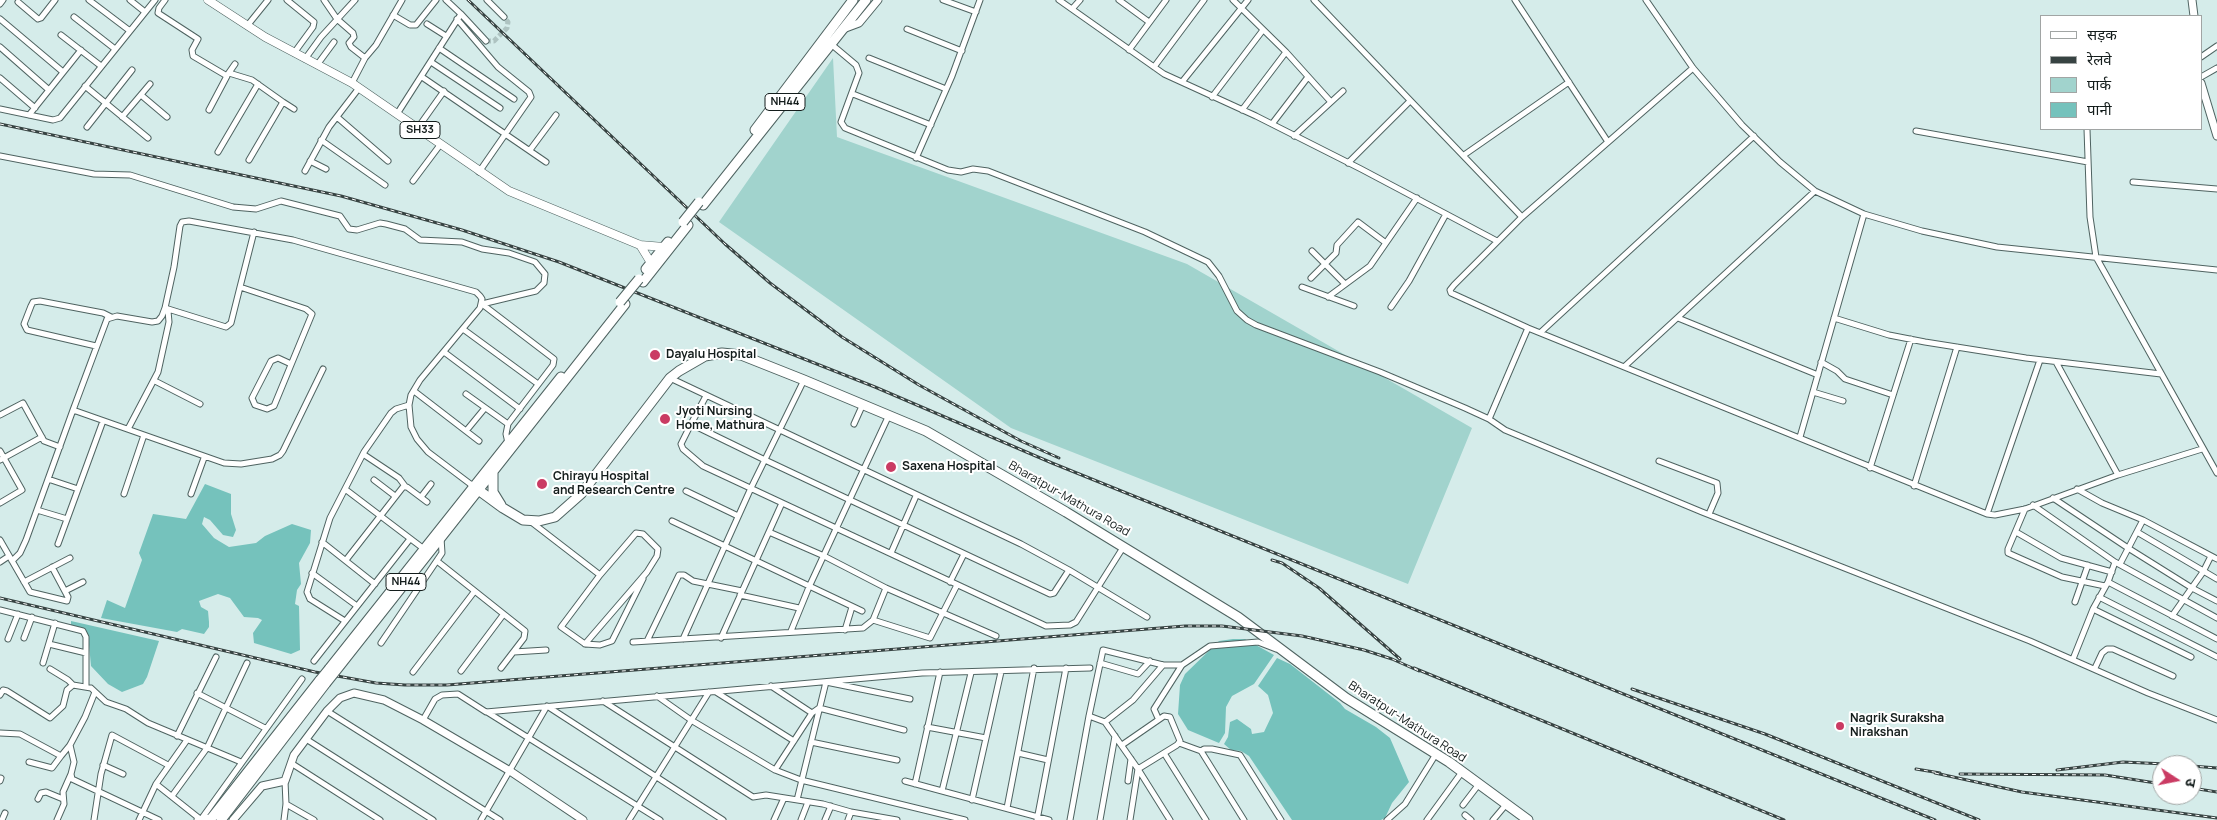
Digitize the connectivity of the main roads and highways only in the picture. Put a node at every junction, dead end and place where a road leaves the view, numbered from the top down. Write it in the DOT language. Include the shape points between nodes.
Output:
graph roads {
  1 [pos="208,0"];
  2 [pos="853,0"];
  3 [pos="866,0"];
  4 [pos="847,4"];
  5 [pos="701,204"];
  6 [pos="686,224"];
  7 [pos="640,245"];
  8 [pos="664,247"];
  9 [pos="651,263"];
  10 [pos="641,280"];
  11 [pos="623,303"];
  12 [pos="493,472"];
  13 [pos="476,488"];
  14 [pos="503,508"];
  15 [pos="331,671"];
  16 [pos="323,681"];
  17 [pos="1502,804"];
  18 [pos="204,819"];
  19 [pos="222,820"];
  20 [pos="1520,820"];
  21 [pos="1528,820"];
  1 -- 7 [label="main road, SH33" via="247,26 355,86 479,172 524,198"];
  2 -- 4 [label="highway, NH44"];
  3 -- 5 [label="highway, NH44"];
  4 -- 5 [label="highway, NH44"];
  5 -- 6 [label="highway, NH44, bridge"];
  6 -- 8 [label="highway, NH44"];
  6 -- 10 [label="highway, NH44"];
  7 -- 8 [label="main road, SH33"];
  7 -- 9 [label="main road"];
  8 -- 9 [label="highway, NH44"];
  9 -- 10 [label="highway, NH44"];
  10 -- 11 [label="highway, NH44"];
  11 -- 12 [label="highway, NH44"];
  11 -- 13 [label="highway, NH44" via="508,443"];
  12 -- 13 [label="highway, NH44"];
  12 -- 14 [label="highway" via="494,492"];
  13 -- 14 [label="highway"];
  13 -- 15 [label="highway, NH44" via="424,549"];
  13 -- 15 [label="highway, NH44" via="441,538"];
  14 -- 17 [label="highway, Bharatpur-Mathura Road" via="523,520 555,517 574,502 670,378 705,356 728,353 741,356 941,438 1238,617 1346,698 1436,754"];
  15 -- 16 [label="highway, NH44, bridge"];
  16 -- 18 [label="highway, NH44"];
  16 -- 19 [label="highway, NH44"];
  17 -- 20 [label="highway, Bharatpur-Mathura Road"];
  17 -- 21 [label="highway, Bharatpur-Mathura Road" via="1508,804"];
}
